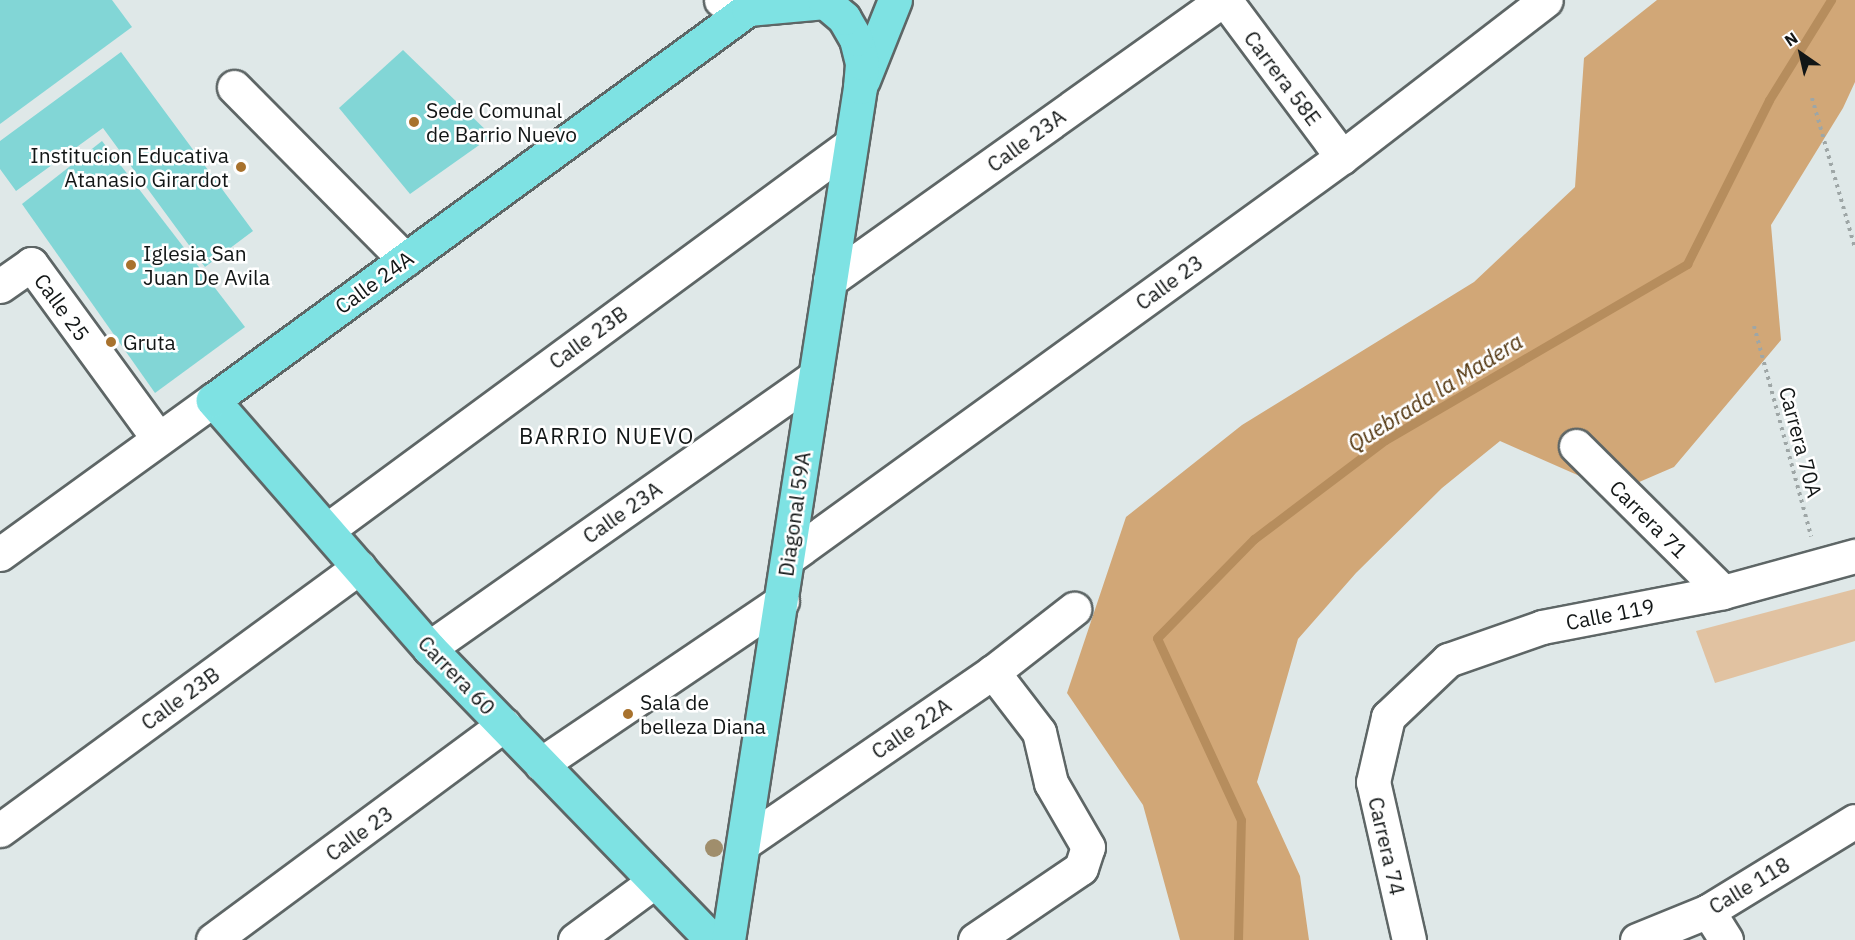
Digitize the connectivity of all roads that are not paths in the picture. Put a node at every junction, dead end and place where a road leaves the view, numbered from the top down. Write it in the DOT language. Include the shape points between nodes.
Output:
graph roads {
  1 [pos="895,0"];
  2 [pos="1223,0"];
  3 [pos="1546,0"];
  4 [pos="830,1"];
  5 [pos="735,5"];
  6 [pos="234,87"];
  7 [pos="860,87"];
  8 [pos="850,145"];
  9 [pos="1342,157"];
  10 [pos="405,260"];
  11 [pos="830,280"];
  12 [pos="0,286"];
  13 [pos="815,377"];
  14 [pos="213,400"];
  15 [pos="158,438"];
  16 [pos="1576,446"];
  17 [pos="327,530"];
  18 [pos="0,554"];
  19 [pos="1855,556"];
  20 [pos="788,558"];
  21 [pos="359,567"];
  22 [pos="1723,592"];
  23 [pos="782,601"];
  24 [pos="1074,609"];
  25 [pos="429,648"];
  26 [pos="993,672"];
  27 [pos="1388,717"];
  28 [pos="504,725"];
  29 [pos="541,764"];
  30 [pos="1855,821"];
  31 [pos="0,830"];
  32 [pos="744,843"];
  33 [pos="655,881"];
  34 [pos="1708,911"];
  35 [pos="213,940"];
  36 [pos="575,940"];
  37 [pos="712,940"];
  38 [pos="728,940"];
  39 [pos="975,940"];
  40 [pos="1409,940"];
  41 [pos="1637,940"];
  42 [pos="1726,940"];
  1 -- 7 [label="main road, Diagonal 59A"];
  2 -- 9 [label="street, Carrera 58E"];
  2 -- 11 [label="street, Calle 23A"];
  3 -- 9 [label="street, Calle 23"];
  4 -- 5 [label="main road"];
  4 -- 7 [label="main road, Diagonal 59A" via="856,39 862,63"];
  5 -- 10 [label="main road, Calle 24A"];
  6 -- 10 [label="street"];
  7 -- 8 [label="main road, Diagonal 59A"];
  8 -- 11 [label="main road, Diagonal 59A"];
  8 -- 17 [label="street, Calle 23B"];
  9 -- 20 [label="street, Calle 23"];
  10 -- 14 [label="main road, Calle 24A"];
  11 -- 13 [label="main road, Diagonal 59A"];
  12 -- 15 [label="street, Calle 25" via="31,264"];
  13 -- 20 [label="main road, Diagonal 59A"];
  13 -- 25 [label="street, Calle 23A"];
  14 -- 15 [label="street, Calle 24A"];
  14 -- 17 [label="main road, Carrera 60"];
  15 -- 18 [label="street, Calle 24A"];
  16 -- 22 [label="street, Carrera 71"];
  17 -- 21 [label="main road, Carrera 60"];
  19 -- 22 [label="street, Calle 119"];
  20 -- 23 [label="main road, Diagonal 59A"];
  21 -- 25 [label="main road, Carrera 60"];
  21 -- 31 [label="street, Calle 23B"];
  22 -- 27 [label="street, Calle 119" via="1542,627 1448,660"];
  23 -- 29 [label="street"];
  23 -- 32 [label="main road, Diagonal 59A"];
  24 -- 26 [label="street, Calle 22A"];
  25 -- 28 [label="main road, Carrera 60"];
  26 -- 32 [label="street, Calle 22A"];
  26 -- 39 [label="street" via="1039,732 1051,783 1088,847 1081,868"];
  27 -- 40 [label="street, Carrera 74" via="1373,782"];
  28 -- 29 [label="main road, Carrera 60"];
  28 -- 35 [label="street, Calle 23"];
  29 -- 33 [label="main road, Carrera 60"];
  30 -- 34 [label="street, Calle 118"];
  32 -- 38 [label="main road, Diagonal 59A"];
  33 -- 36 [label="street"];
  33 -- 37 [label="main road, Carrera 60"];
  34 -- 41 [label="street, Calle 118"];
  34 -- 42 [label="street"];
}
